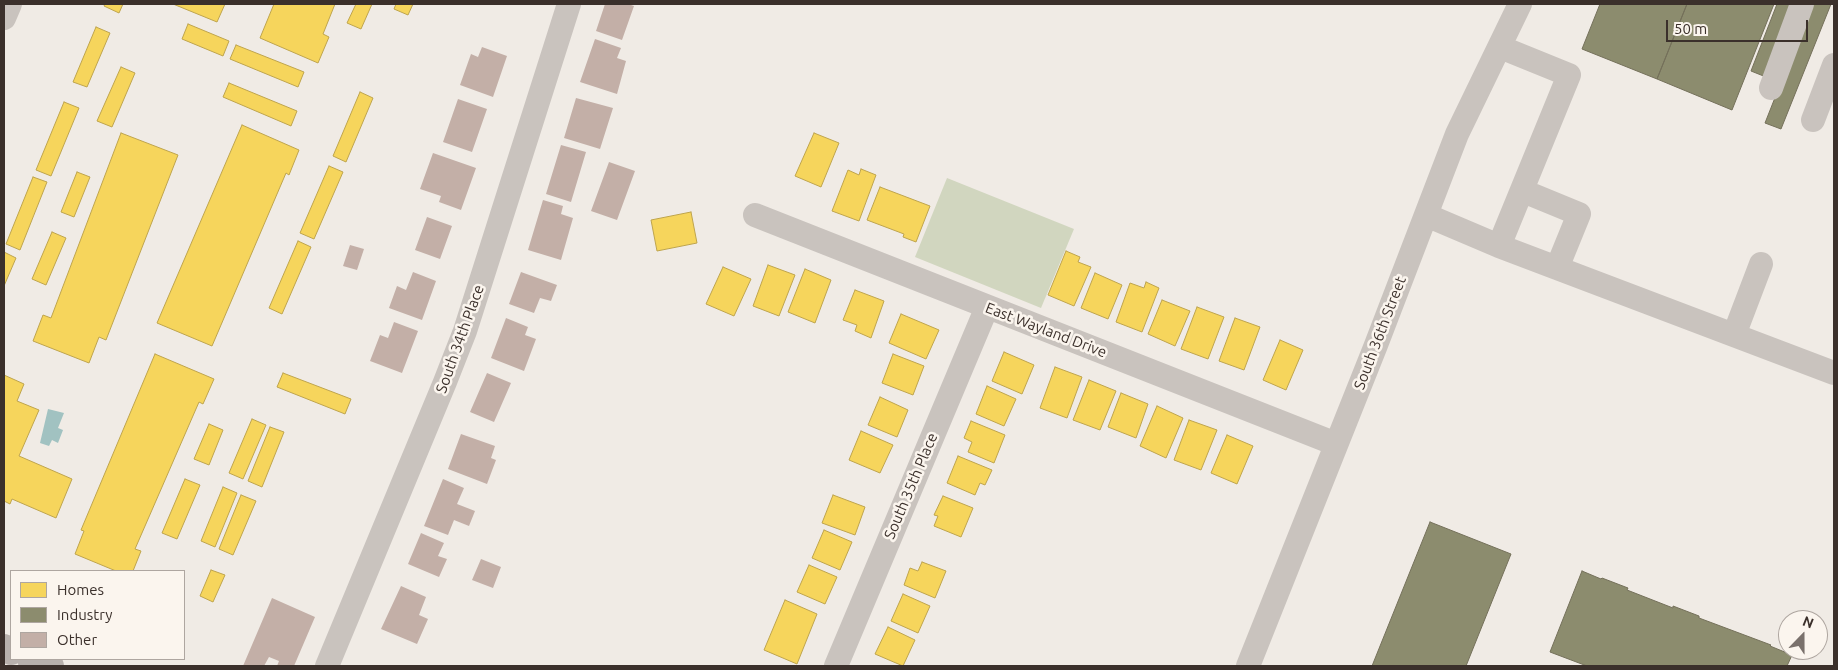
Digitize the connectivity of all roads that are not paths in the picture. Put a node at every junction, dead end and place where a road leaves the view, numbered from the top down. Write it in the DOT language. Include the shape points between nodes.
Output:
graph roads {
  1 [pos="10,4"];
  2 [pos="569,4"];
  3 [pos="1520,4"];
  4 [pos="1802,4"];
  5 [pos="4,18"];
  6 [pos="1500,47"];
  7 [pos="1834,65"];
  8 [pos="1770,88"];
  9 [pos="1813,120"];
  10 [pos="1523,191"];
  11 [pos="756,215"];
  12 [pos="1426,215"];
  13 [pos="1499,246"];
  14 [pos="1761,264"];
  15 [pos="1557,268"];
  16 [pos="987,307"];
  17 [pos="1734,335"];
  18 [pos="1834,373"];
  19 [pos="1336,444"];
  20 [pos="34,660"];
  21 [pos="50,666"];
  22 [pos="327,666"];
  23 [pos="836,666"];
  24 [pos="1248,666"];
  1 -- 5 [label="street"];
  2 -- 22 [label="street, South 34th Place" via="465,331"];
  3 -- 6 [label="street, South 36th Street"];
  4 -- 8 [label="street"];
  6 -- 10 [label="street" via="1569,75"];
  6 -- 12 [label="street, South 36th Street" via="1457,134"];
  7 -- 9 [label="street"];
  10 -- 13 [label="street"];
  10 -- 15 [label="street" via="1579,214"];
  11 -- 16 [label="street, East Wayland Drive"];
  12 -- 13 [label="street"];
  12 -- 19 [label="street, South 36th Street"];
  13 -- 15 [label="street"];
  14 -- 17 [label="street"];
  15 -- 17 [label="street"];
  16 -- 19 [label="street, East Wayland Drive"];
  16 -- 23 [label="street, South 35th Place"];
  17 -- 18 [label="street"];
  19 -- 24 [label="street, South 36th Street"];
  20 -- 21 [label="main road"];
}
